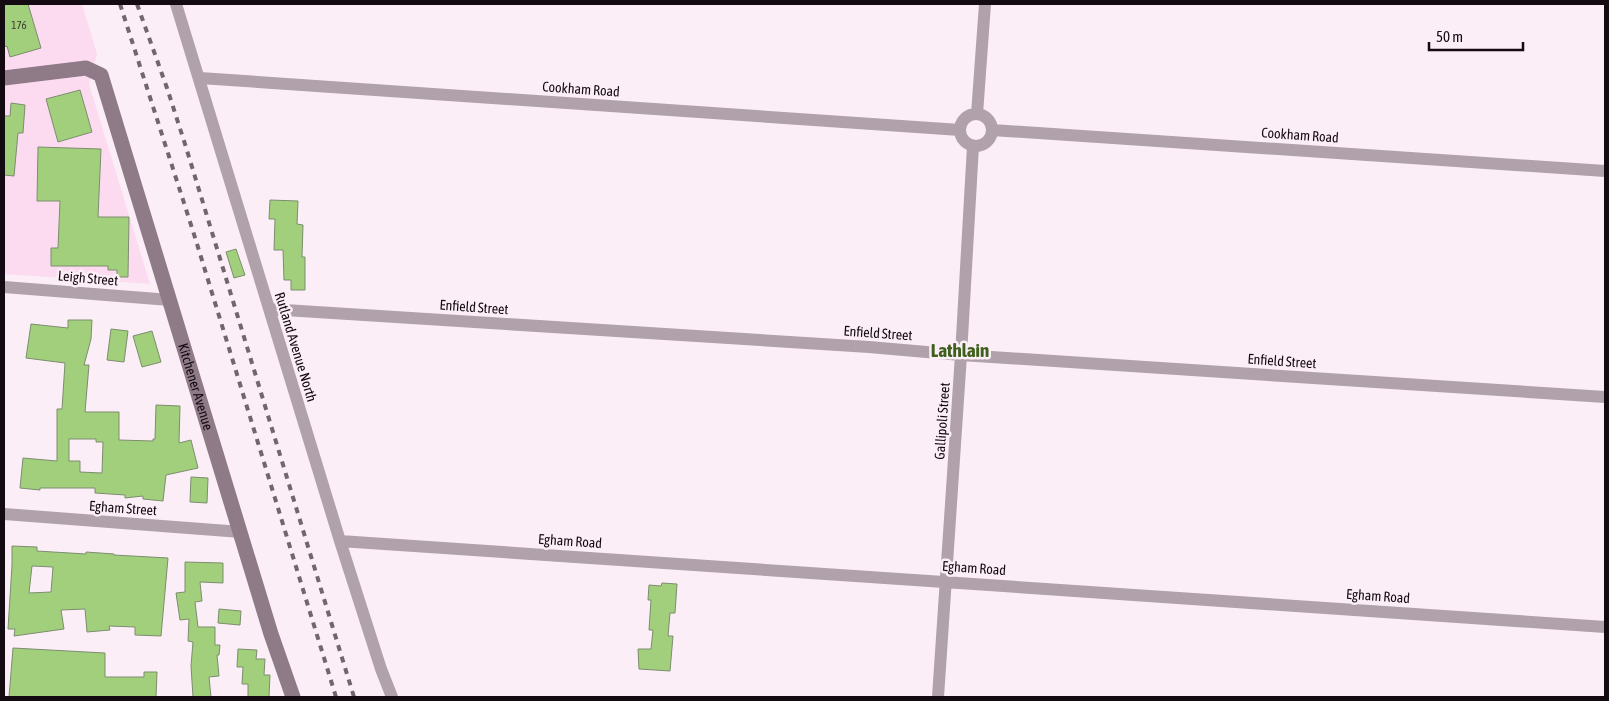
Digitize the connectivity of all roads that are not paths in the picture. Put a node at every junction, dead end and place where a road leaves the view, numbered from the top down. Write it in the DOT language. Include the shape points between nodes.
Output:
graph roads {
  1 [pos="176,4"];
  2 [pos="985,4"];
  3 [pos="4,78"];
  4 [pos="200,78"];
  5 [pos="977,114"];
  6 [pos="960,130"];
  7 [pos="992,130"];
  8 [pos="973,146"];
  9 [pos="1605,171"];
  10 [pos="4,286"];
  11 [pos="170,300"];
  12 [pos="269,309"];
  13 [pos="961,355"];
  14 [pos="1605,397"];
  15 [pos="4,514"];
  16 [pos="241,532"];
  17 [pos="340,541"];
  18 [pos="945,582"];
  19 [pos="1605,627"];
  20 [pos="293,697"];
  21 [pos="392,697"];
  22 [pos="938,697"];
  1 -- 4 [label="street, Rutland Avenue North"];
  2 -- 5 [label="street"];
  3 -- 11 [label="street, Kitchener Avenue" via="86,68 101,74"];
  4 -- 6 [label="street, Cookham Road"];
  4 -- 12 [label="street, Rutland Avenue North"];
  5 -- 6 [label="street" via="963,120"];
  5 -- 7 [label="street" via="989,121"];
  6 -- 8 [label="street" via="962,139"];
  7 -- 8 [label="street" via="984,144"];
  7 -- 9 [label="street, Cookham Road"];
  8 -- 13 [label="street, Gallipoli Street"];
  10 -- 11 [label="street, Leigh Street"];
  11 -- 16 [label="street, Kitchener Avenue"];
  12 -- 13 [label="street, Enfield Street"];
  12 -- 17 [label="street, Rutland Avenue North"];
  13 -- 14 [label="street, Enfield Street"];
  13 -- 18 [label="street, Gallipoli Street"];
  15 -- 16 [label="street, Egham Street"];
  16 -- 20 [label="street, Kitchener Avenue"];
  17 -- 18 [label="street, Egham Road"];
  17 -- 21 [label="street, Rutland Avenue North"];
  18 -- 19 [label="street, Egham Road"];
  18 -- 22 [label="street, Gallipoli Street"];
}
